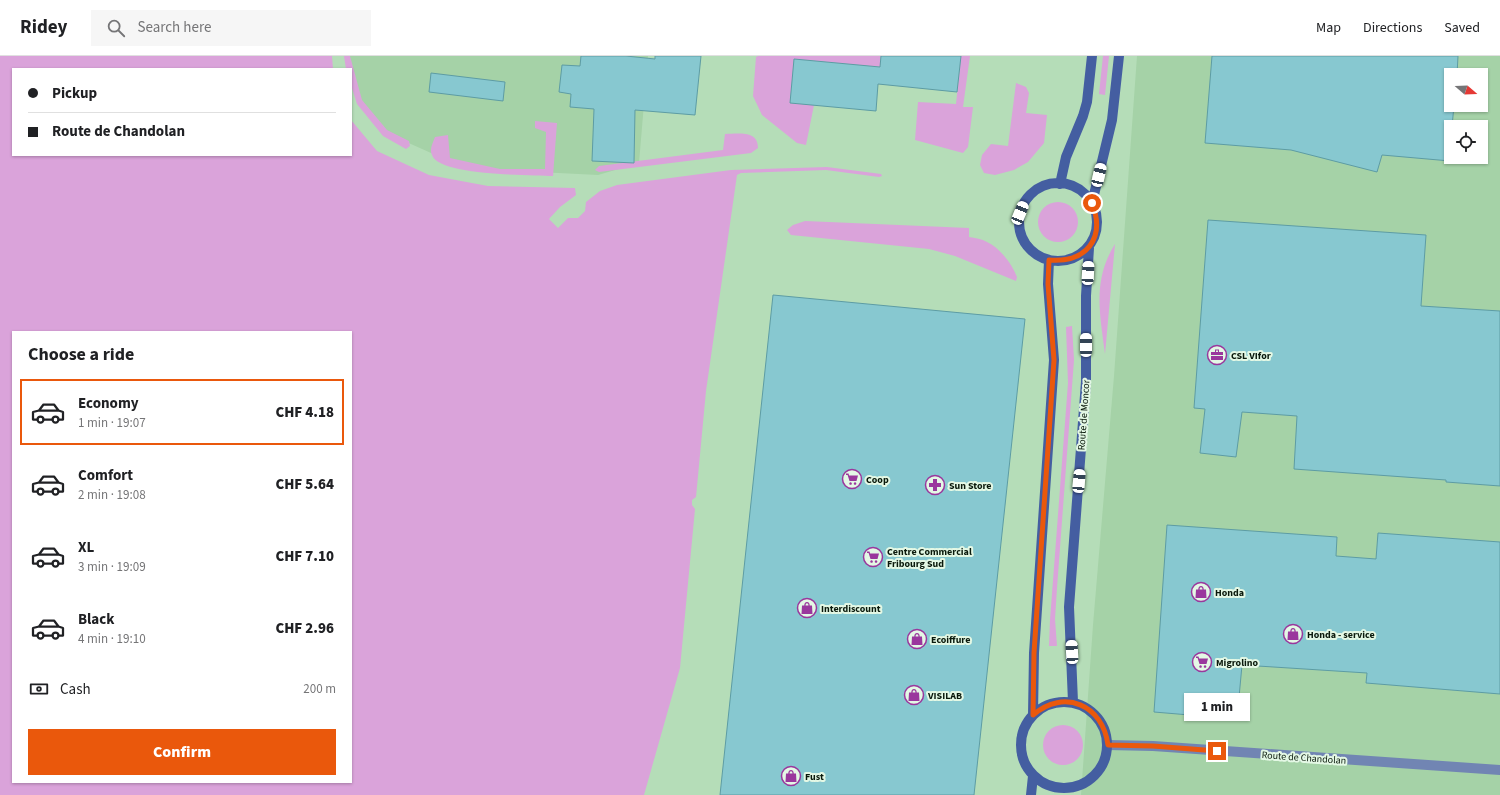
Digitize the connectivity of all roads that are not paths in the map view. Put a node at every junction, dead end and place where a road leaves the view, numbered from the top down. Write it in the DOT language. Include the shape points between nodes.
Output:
graph roads {
  1 [pos="1092,56"];
  2 [pos="1120,56"];
  3 [pos="1060,184"];
  4 [pos="1092,203"];
  5 [pos="1089,248"];
  6 [pos="1049,260"];
  7 [pos="1073,702"];
  8 [pos="1033,715"];
  9 [pos="1108,745"];
  10 [pos="1500,770"];
  11 [pos="1034,776"];
  12 [pos="1069,792"];
  13 [pos="1031,795"];
  1 -- 3 [label="main road" via="1083,116 1066,157"];
  2 -- 4 [label="main road" via="1112,120"];
  3 -- 4 [label="main road" via="1071,185 1084,192"];
  3 -- 6 [label="main road" via="1040,187 1027,198 1020,213 1019,229 1025,243 1036,255"];
  4 -- 5 [label="main road" via="1097,225"];
  5 -- 6 [label="main road" via="1073,259"];
  5 -- 7 [label="main road, Route de Moncor" via="1086,382 1069,607"];
  6 -- 8 [label="main road" via="1048,284 1054,360 1034,653"];
  7 -- 8 [label="main road" via="1052,703"];
  7 -- 9 [label="main road" via="1095,714 1102,723"];
  8 -- 11 [label="main road" via="1026,724 1021,746 1022,758"];
  9 -- 10 [label="street, Route de Chandolan"];
  9 -- 12 [label="main road" via="1102,766 1096,775"];
  11 -- 12 [label="main road" via="1047,786"];
  11 -- 13 [label="main road"];
}
